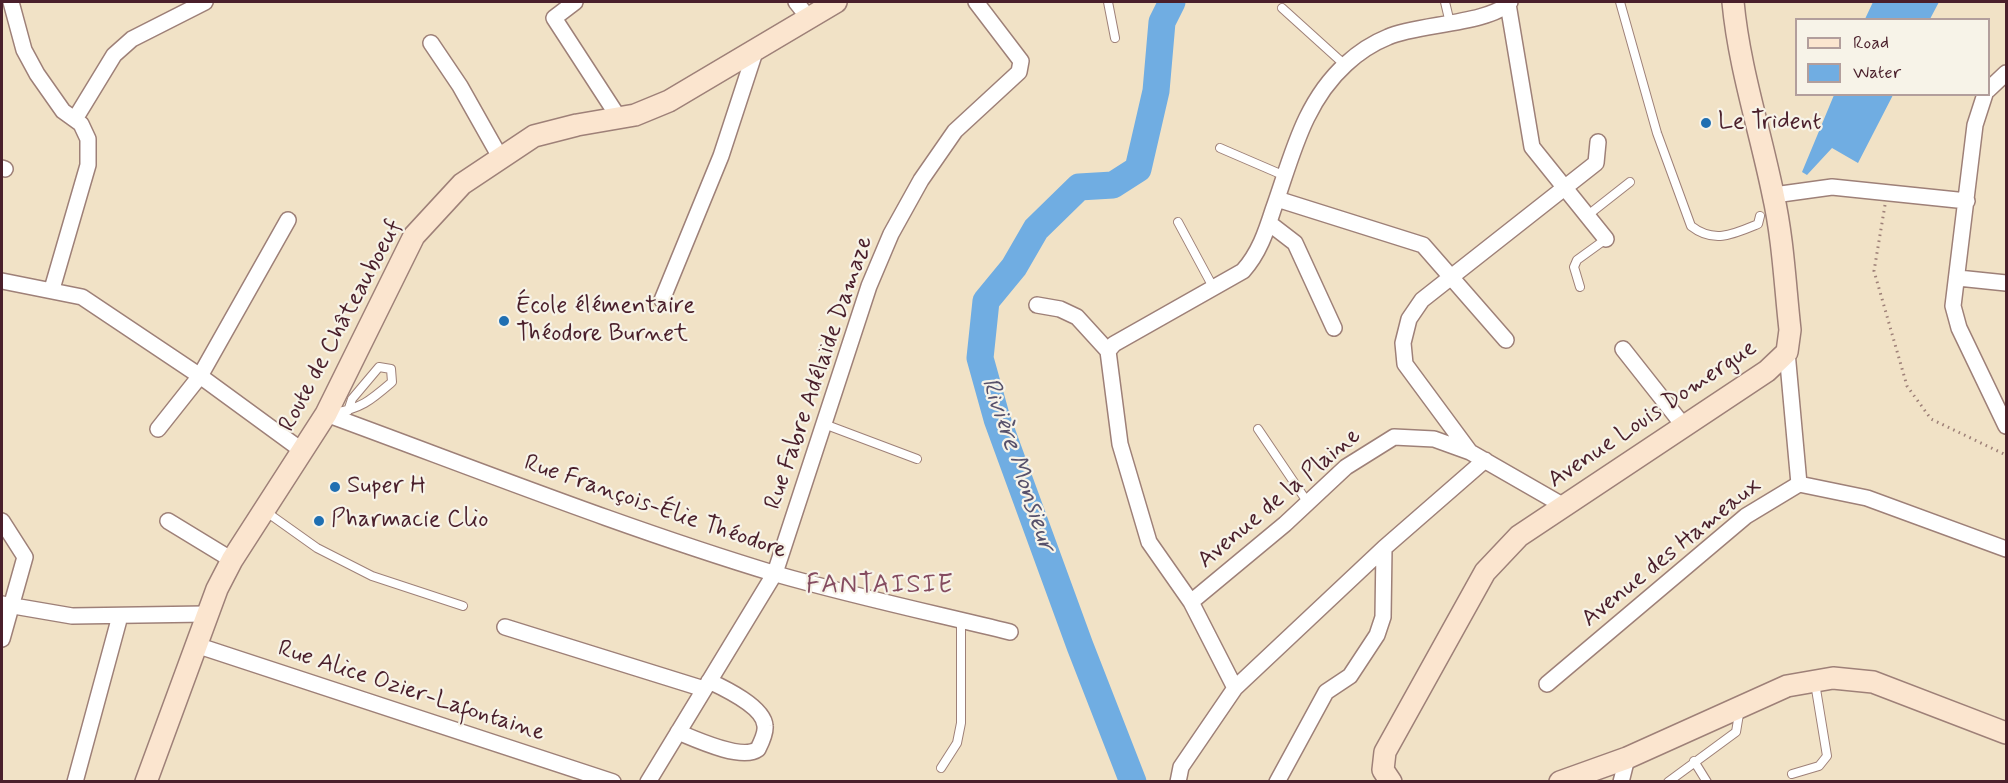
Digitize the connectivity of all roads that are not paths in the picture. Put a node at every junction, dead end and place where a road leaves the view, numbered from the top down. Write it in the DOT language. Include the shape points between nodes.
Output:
graph roads {
  1 [pos="11,2"];
  2 [pos="205,2"];
  3 [pos="575,2"];
  4 [pos="836,2"];
  5 [pos="976,2"];
  6 [pos="1108,2"];
  7 [pos="1445,2"];
  8 [pos="1620,2"];
  9 [pos="1733,2"];
  10 [pos="1509,3"];
  11 [pos="173,8"];
  12 [pos="1282,8"];
  13 [pos="802,9"];
  14 [pos="1450,23"];
  15 [pos="1115,38"];
  16 [pos="431,43"];
  17 [pos="756,48"];
  18 [pos="1345,65"];
  19 [pos="2007,73"];
  20 [pos="1990,89"];
  21 [pos="1984,96"];
  22 [pos="619,118"];
  23 [pos="75,119"];
  24 [pos="1598,142"];
  25 [pos="1220,148"];
  26 [pos="500,156"];
  27 [pos="1285,176"];
  28 [pos="1630,182"];
  29 [pos="1565,186"];
  30 [pos="1774,195"];
  31 [pos="1277,199"];
  32 [pos="1967,201"];
  33 [pos="1588,215"];
  34 [pos="1760,216"];
  35 [pos="288,220"];
  36 [pos="1178,222"];
  37 [pos="1269,223"];
  38 [pos="1606,239"];
  39 [pos="1452,276"];
  40 [pos="1958,278"];
  41 [pos="2,281"];
  42 [pos="2007,283"];
  43 [pos="1213,287"];
  44 [pos="1580,287"];
  45 [pos="52,289"];
  46 [pos="662,300"];
  47 [pos="1037,305"];
  48 [pos="1334,328"];
  49 [pos="1506,340"];
  50 [pos="1623,349"];
  51 [pos="1108,351"];
  52 [pos="1786,352"];
  53 [pos="200,375"];
  54 [pos="348,411"];
  55 [pos="327,414"];
  56 [pos="824,424"];
  57 [pos="1683,425"];
  58 [pos="2007,426"];
  59 [pos="158,429"];
  60 [pos="1258,429"];
  61 [pos="304,452"];
  62 [pos="1470,452"];
  63 [pos="917,459"];
  64 [pos="1485,460"];
  65 [pos="1799,484"];
  66 [pos="1308,503"];
  67 [pos="1564,506"];
  68 [pos="264,511"];
  69 [pos="2,521"];
  70 [pos="168,521"];
  71 [pos="1384,548"];
  72 [pos="2007,549"];
  73 [pos="232,560"];
  74 [pos="775,573"];
  75 [pos="1191,602"];
  76 [pos="7,605"];
  77 [pos="463,606"];
  78 [pos="206,614"];
  79 [pos="120,616"];
  80 [pos="962,620"];
  81 [pos="505,627"];
  82 [pos="1010,632"];
  83 [pos="2,639"];
  84 [pos="196,645"];
  85 [pos="1814,682"];
  86 [pos="1547,684"];
  87 [pos="706,685"];
  88 [pos="1235,688"];
  89 [pos="1741,707"];
  90 [pos="678,732"];
  91 [pos="2007,733"];
  92 [pos="1627,758"];
  93 [pos="1694,761"];
  94 [pos="941,768"];
  95 [pos="1792,774"];
  96 [pos="1384,778"];
  97 [pos="75,782"];
  98 [pos="146,782"];
  99 [pos="613,782"];
  100 [pos="648,782"];
  101 [pos="1178,782"];
  102 [pos="1277,782"];
  103 [pos="1560,782"];
  104 [pos="1621,782"];
  105 [pos="1668,782"];
  106 [pos="1707,782"];
  1 -- 23 [label="street" via="24,50 37,74 63,111"];
  2 -- 11 [label="street"];
  3 -- 22 [label="street" via="554,18"];
  4 -- 13 [label="main road, Route de Châteauboeuf"];
  5 -- 56 [label="street, Rue Fabre Adélaïde Damaze" via="1021,61 1021,67 955,131 921,180 891,234 868,286"];
  6 -- 15 [label="lane"];
  7 -- 14 [label="lane"];
  8 -- 34 [label="lane" via="1657,133 1691,226 1710,237 1731,236 1758,224"];
  9 -- 30 [label="main road, Avenue Louis Domergue" via="1748,89"];
  10 -- 14 [label="street" via="1488,14"];
  10 -- 29 [label="street" via="1532,147"];
  11 -- 23 [label="street" via="114,55"];
  12 -- 18 [label="lane"];
  13 -- 17 [label="main road, Route de Châteauboeuf"];
  14 -- 18 [label="street" via="1389,36"];
  16 -- 26 [label="street"];
  17 -- 22 [label="main road, Route de Châteauboeuf" via="669,101"];
  17 -- 46 [label="street" via="721,156"];
  18 -- 27 [label="street" via="1309,109"];
  19 -- 20 [label="street"];
  21 -- 32 [label="street" via="1975,125"];
  22 -- 26 [label="main road, Route de Châteauboeuf" via="534,136"];
  23 -- 45 [label="street" via="86,132 90,150"];
  24 -- 29 [label="street" via="1596,163"];
  25 -- 27 [label="lane"];
  26 -- 55 [label="main road, Route de Châteauboeuf" via="462,184 414,236"];
  27 -- 31 [label="street"];
  28 -- 33 [label="lane"];
  29 -- 33 [label="street"];
  29 -- 39 [label="street"];
  30 -- 32 [label="street" via="1832,187"];
  30 -- 52 [label="main road, Avenue Louis Domergue" via="1790,330"];
  31 -- 37 [label="street"];
  31 -- 39 [label="street" via="1424,246"];
  32 -- 40 [label="street"];
  33 -- 38 [label="street"];
  35 -- 53 [label="street"];
  36 -- 43 [label="lane"];
  37 -- 43 [label="street" via="1257,254 1243,271"];
  37 -- 48 [label="street" via="1295,243"];
  38 -- 44 [label="lane" via="1577,260 1574,267"];
  39 -- 49 [label="street"];
  39 -- 62 [label="street" via="1422,300 1409,319 1403,343 1405,364"];
  40 -- 42 [label="street"];
  40 -- 58 [label="street" via="1953,306 1959,327"];
  41 -- 45 [label="street"];
  43 -- 51 [label="street"];
  45 -- 53 [label="street" via="82,297"];
  47 -- 51 [label="street" via="1077,317"];
  50 -- 57 [label="street"];
  51 -- 75 [label="street, Avenue de la Plaine" via="1120,444 1149,542"];
  52 -- 57 [label="main road, Avenue Louis Domergue" via="1767,371"];
  52 -- 65 [label="street"];
  53 -- 59 [label="street"];
  53 -- 61 [label="street"];
  54 -- 54 [label="lane" via="366,405 392,382 392,369 379,367 352,399"];
  54 -- 55 [label="lane"];
  55 -- 61 [label="main road, Route de Châteauboeuf"];
  55 -- 74 [label="street, Rue François-Élie Théodore" via="570,506"];
  56 -- 63 [label="lane"];
  56 -- 74 [label="street, Rue Fabre Adélaïde Damaze"];
  57 -- 67 [label="main road, Avenue Louis Domergue"];
  60 -- 66 [label="lane"];
  61 -- 68 [label="main road, Route de Châteauboeuf"];
  62 -- 64 [label="street, Avenue de la Plaine"];
  62 -- 66 [label="street, Avenue de la Plaine" via="1434,439 1394,437 1346,467"];
  64 -- 67 [label="street, Avenue de la Plaine"];
  64 -- 71 [label="street"];
  65 -- 72 [label="street, Avenue des Hameaux" via="1867,498"];
  65 -- 86 [label="street, Avenue des Hameaux" via="1746,516"];
  66 -- 75 [label="street, Avenue de la Plaine"];
  67 -- 96 [label="main road, Avenue Louis Domergue" via="1519,536 1485,572 1386,752"];
  68 -- 73 [label="main road, Route de Châteauboeuf"];
  68 -- 77 [label="lane" via="317,548 372,576"];
  69 -- 76 [label="street" via="26,557"];
  70 -- 73 [label="street"];
  71 -- 88 [label="street"];
  71 -- 102 [label="street" via="1383,617 1377,635 1350,676 1326,692"];
  73 -- 78 [label="main road, Route de Châteauboeuf"];
  74 -- 80 [label="street, Rue François-Élie Théodore" via="862,598"];
  74 -- 87 [label="street, Rue Fabre Adélaïde Damaze"];
  75 -- 88 [label="street, Avenue de la Plaine"];
  76 -- 79 [label="street" via="72,616"];
  76 -- 83 [label="street"];
  78 -- 79 [label="street"];
  78 -- 84 [label="main road, Route de Châteauboeuf"];
  79 -- 97 [label="street"];
  80 -- 82 [label="street, Rue François-Élie Théodore"];
  80 -- 94 [label="lane" via="961,723 957,742"];
  81 -- 87 [label="street"];
  84 -- 98 [label="main road, Route de Châteauboeuf"];
  84 -- 99 [label="street, Rue Alice Ozier-Lafontaine"];
  85 -- 89 [label="main road" via="1787,686"];
  85 -- 91 [label="main road" via="1833,678 1873,682"];
  85 -- 95 [label="lane" via="1827,756 1818,766"];
  87 -- 90 [label="street, Rue Fabre Adélaïde Damaze"];
  87 -- 90 [label="street" via="735,694 751,705 765,726 758,749 750,753 721,749"];
  88 -- 101 [label="street" via="1181,767"];
  89 -- 92 [label="main road"];
  89 -- 93 [label="lane" via="1736,732"];
  90 -- 100 [label="street, Rue Fabre Adélaïde Damaze"];
  92 -- 103 [label="main road"];
  92 -- 104 [label="street"];
  93 -- 105 [label="lane"];
  93 -- 106 [label="lane"];
}
